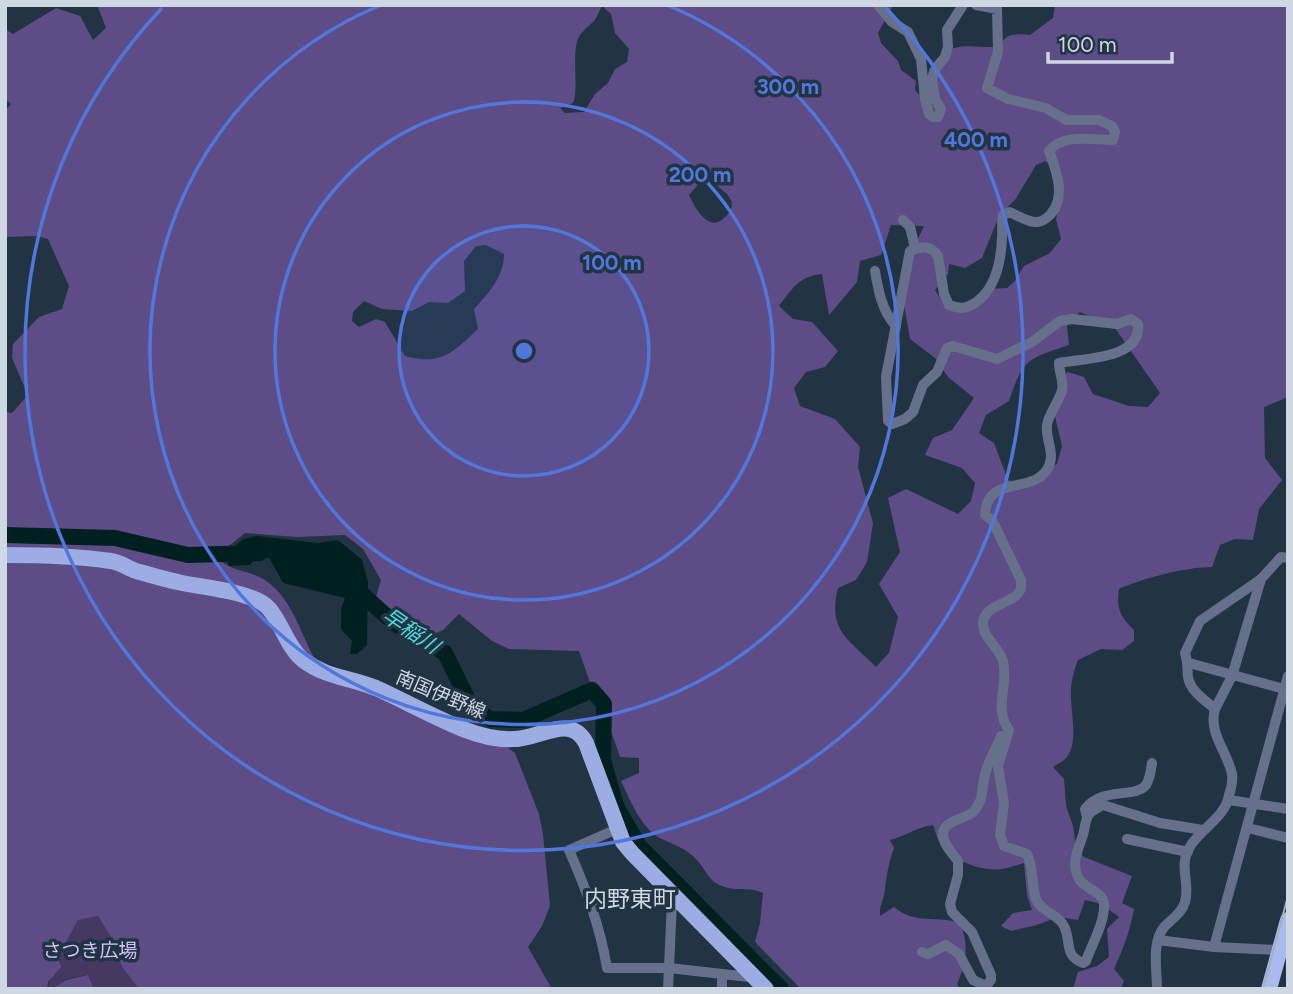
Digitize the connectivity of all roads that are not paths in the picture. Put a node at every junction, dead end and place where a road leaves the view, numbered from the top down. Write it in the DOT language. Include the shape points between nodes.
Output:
graph roads {
  1 [pos="878,5"];
  2 [pos="963,5"];
  3 [pos="976,5"];
  4 [pos="997,7"];
  5 [pos="903,220"];
  6 [pos="915,248"];
  7 [pos="875,271"];
  8 [pos="896,326"];
  9 [pos="1286,554"];
  10 [pos="5,555"];
  11 [pos="1261,579"];
  12 [pos="1189,663"];
  13 [pos="1233,676"];
  14 [pos="1288,676"];
  15 [pos="1286,689"];
  16 [pos="1215,709"];
  17 [pos="1003,722"];
  18 [pos="1152,763"];
  19 [pos="1229,800"];
  20 [pos="1254,804"];
  21 [pos="1288,809"];
  22 [pos="1087,817"];
  23 [pos="1248,828"];
  24 [pos="617,829"];
  25 [pos="1203,830"];
  26 [pos="1288,838"];
  27 [pos="1127,839"];
  28 [pos="1188,852"];
  29 [pos="675,900"];
  30 [pos="592,903"];
  31 [pos="1185,905"];
  32 [pos="1162,919"];
  33 [pos="1287,924"];
  34 [pos="1158,940"];
  35 [pos="1214,947"];
  36 [pos="1279,950"];
  37 [pos="922,952"];
  38 [pos="669,968"];
  39 [pos="722,974"];
  40 [pos="754,974"];
  41 [pos="668,989"];
  42 [pos="722,989"];
  43 [pos="766,989"];
  44 [pos="1157,989"];
  45 [pos="1269,989"];
  1 -- 2 [label="street" via="908,32 920,59 929,114 938,117 941,109 933,90 934,71 945,57 947,30"];
  3 -- 4 [label="street"];
  4 -- 6 [label="street" via="998,52 987,88 1008,99 1046,108 1066,120 1099,120 1112,126 1113,140 1067,140 1049,150 1059,181 1053,212 1044,221 1034,222 1009,212 1003,215 992,286 970,307 949,304 938,256 930,248"];
  5 -- 6 [label="street" via="910,227"];
  6 -- 8 [label="street" via="910,251"];
  7 -- 8 [label="street" via="881,300"];
  8 -- 17 [label="street" via="886,377 888,421 892,424 912,412 947,348 997,359 1060,321 1117,324 1131,319 1138,324 1134,340 1116,353 1059,363 1062,388 1047,425 1049,467 1039,478 993,492 986,502 985,515 992,520 1021,580 1019,594 989,610 983,624 1003,661"];
  9 -- 11 [label="street"];
  10 -- 24 [label="main road, 南国伊野線" via="113,561 132,570 261,601 295,654 326,675 365,684 465,730 513,740 573,729 586,743"];
  11 -- 12 [label="street" via="1200,621 1185,653"];
  11 -- 13 [label="street"];
  12 -- 13 [label="street"];
  12 -- 16 [label="street" via="1190,684"];
  13 -- 15 [label="street"];
  13 -- 16 [label="street"];
  14 -- 15 [label="street"];
  15 -- 20 [label="street"];
  16 -- 19 [label="street" via="1213,728 1233,776"];
  17 -- 22 [label="street" via="1009,730 998,766 1004,803 1000,835 1004,846 1027,854 1035,898 1059,918 1068,935 1070,954 1083,962 1104,902 1079,881 1075,870 1075,854"];
  17 -- 37 [label="street" via="979,802 971,814 943,829 948,848 958,861 952,912 972,932 991,980 986,986 973,980 960,954 946,945 928,954"];
  18 -- 22 [label="street" via="1140,789 1103,792 1088,805"];
  19 -- 20 [label="street"];
  19 -- 25 [label="street"];
  20 -- 21 [label="street"];
  20 -- 23 [label="street"];
  22 -- 25 [label="street" via="1103,805 1160,823"];
  23 -- 26 [label="street"];
  23 -- 35 [label="street"];
  24 -- 29 [label="main road, 南国伊野線" via="632,853"];
  24 -- 30 [label="street" via="569,850"];
  25 -- 28 [label="street"];
  27 -- 28 [label="street"];
  28 -- 31 [label="street"];
  29 -- 30 [label="street"];
  29 -- 38 [label="street"];
  29 -- 40 [label="main road, 南国伊野線"];
  30 -- 38 [label="street" via="607,968"];
  31 -- 32 [label="street"];
  31 -- 34 [label="street"];
  33 -- 36 [label="highway"];
  34 -- 35 [label="street"];
  34 -- 44 [label="street"];
  35 -- 36 [label="street"];
  36 -- 45 [label="highway"];
  38 -- 39 [label="street"];
  38 -- 41 [label="street"];
  39 -- 40 [label="street" via="749,978"];
  39 -- 42 [label="street"];
  40 -- 43 [label="main road, 南国伊野線"];
}
